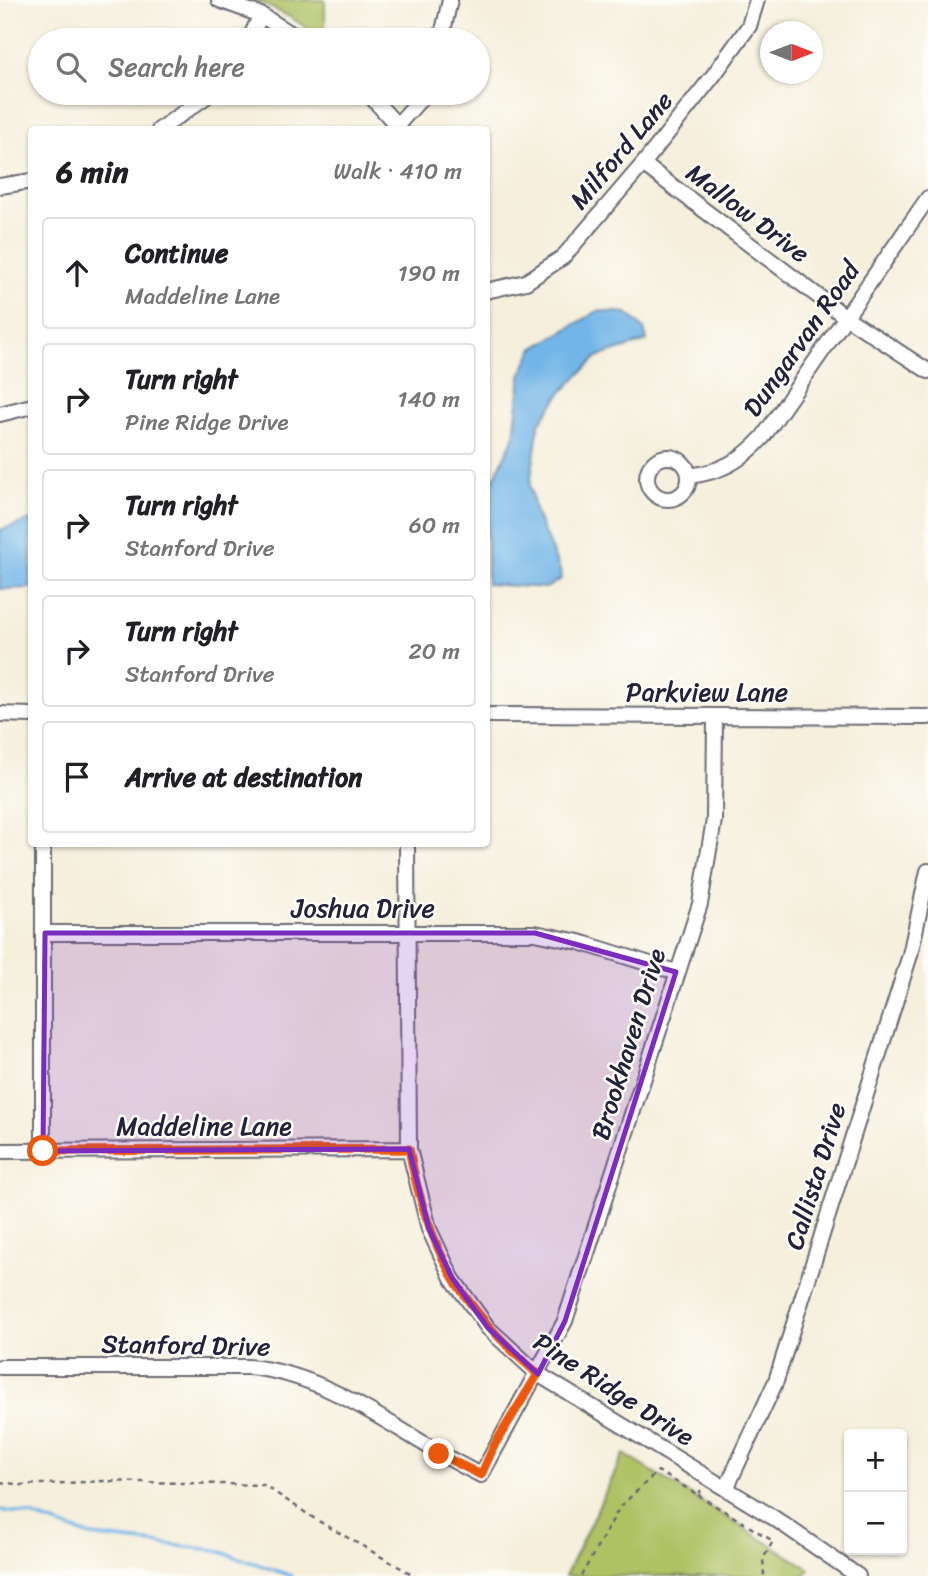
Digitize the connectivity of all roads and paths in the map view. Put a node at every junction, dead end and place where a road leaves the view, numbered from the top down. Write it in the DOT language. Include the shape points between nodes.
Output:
graph roads {
  1 [pos="219,0"];
  2 [pos="450,0"];
  3 [pos="757,0"];
  4 [pos="261,15"];
  5 [pos="255,28"];
  6 [pos="282,28"];
  7 [pos="444,28"];
  8 [pos="194,105"];
  9 [pos="379,105"];
  10 [pos="416,105"];
  11 [pos="165,126"];
  12 [pos="398,126"];
  13 [pos="400,126"];
  14 [pos="643,164"];
  15 [pos="28,182"];
  16 [pos="0,186"];
  17 [pos="928,198"];
  18 [pos="490,291"];
  19 [pos="847,318"];
  20 [pos="928,371"];
  21 [pos="28,407"];
  22 [pos="0,414"];
  23 [pos="689,476"];
  24 [pos="0,714"];
  25 [pos="28,715"];
  26 [pos="490,715"];
  27 [pos="928,717"];
  28 [pos="715,718"];
  29 [pos="43,847"];
  30 [pos="407,847"];
  31 [pos="928,871"];
  32 [pos="407,932"];
  33 [pos="44,933"];
  34 [pos="676,972"];
  35 [pos="409,1149"];
  36 [pos="0,1151"];
  37 [pos="43,1151"];
  38 [pos="0,1367"];
  39 [pos="538,1374"];
  40 [pos="708,1478"];
  41 [pos="0,1482"];
  42 [pos="726,1489"];
  43 [pos="698,1495"];
  44 [pos="415,1576"];
  45 [pos="581,1576"];
  46 [pos="764,1576"];
  47 [pos="858,1576"];
  1 -- 4 [label="street"];
  2 -- 7 [label="street"];
  3 -- 14 [label="street, Milford Lane" via="749,26"];
  4 -- 5 [label="street"];
  4 -- 6 [label="street"];
  8 -- 11 [label="street"];
  9 -- 12 [label="street"];
  10 -- 13 [label="street"];
  14 -- 18 [label="street, Milford Lane" via="563,257 546,271"];
  14 -- 19 [label="street, Mallow Drive"];
  15 -- 16 [label="street"];
  17 -- 19 [label="street, Dungarvan Road"];
  19 -- 20 [label="street, Mallow Drive"];
  19 -- 23 [label="street, Dungarvan Road" via="751,450 725,468"];
  21 -- 22 [label="street"];
  24 -- 25 [label="street"];
  26 -- 28 [label="street, Parkview Lane"];
  27 -- 28 [label="street, Parkview Lane"];
  28 -- 34 [label="street, Brookhaven Drive" via="711,849 700,904"];
  29 -- 33 [label="street"];
  30 -- 32 [label="street, Pine Ridge Drive"];
  31 -- 42 [label="street, Callista Drive" via="910,955 776,1381"];
  32 -- 33 [label="street, Joshua Drive"];
  32 -- 34 [label="street, Joshua Drive" via="548,935"];
  32 -- 35 [label="street, Pine Ridge Drive"];
  33 -- 37 [label="street"];
  34 -- 39 [label="street, Brookhaven Drive" via="565,1321"];
  35 -- 37 [label="street, Maddeline Lane"];
  35 -- 39 [label="street, Pine Ridge Drive" via="429,1229 452,1278 488,1328"];
  36 -- 37 [label="street, Maddeline Lane"];
  38 -- 39 [label="street, Stanford Drive" via="248,1367 287,1373 326,1388 481,1475"];
  39 -- 40 [label="street, Pine Ridge Drive"];
  40 -- 42 [label="street, Pine Ridge Drive"];
  40 -- 43 [label="path"];
  41 -- 44 [label="path" via="264,1485"];
  42 -- 47 [label="street, Pine Ridge Drive"];
  43 -- 45 [label="path" via="658,1471 620,1507"];
  43 -- 46 [label="path" via="773,1541 763,1559"];
}
